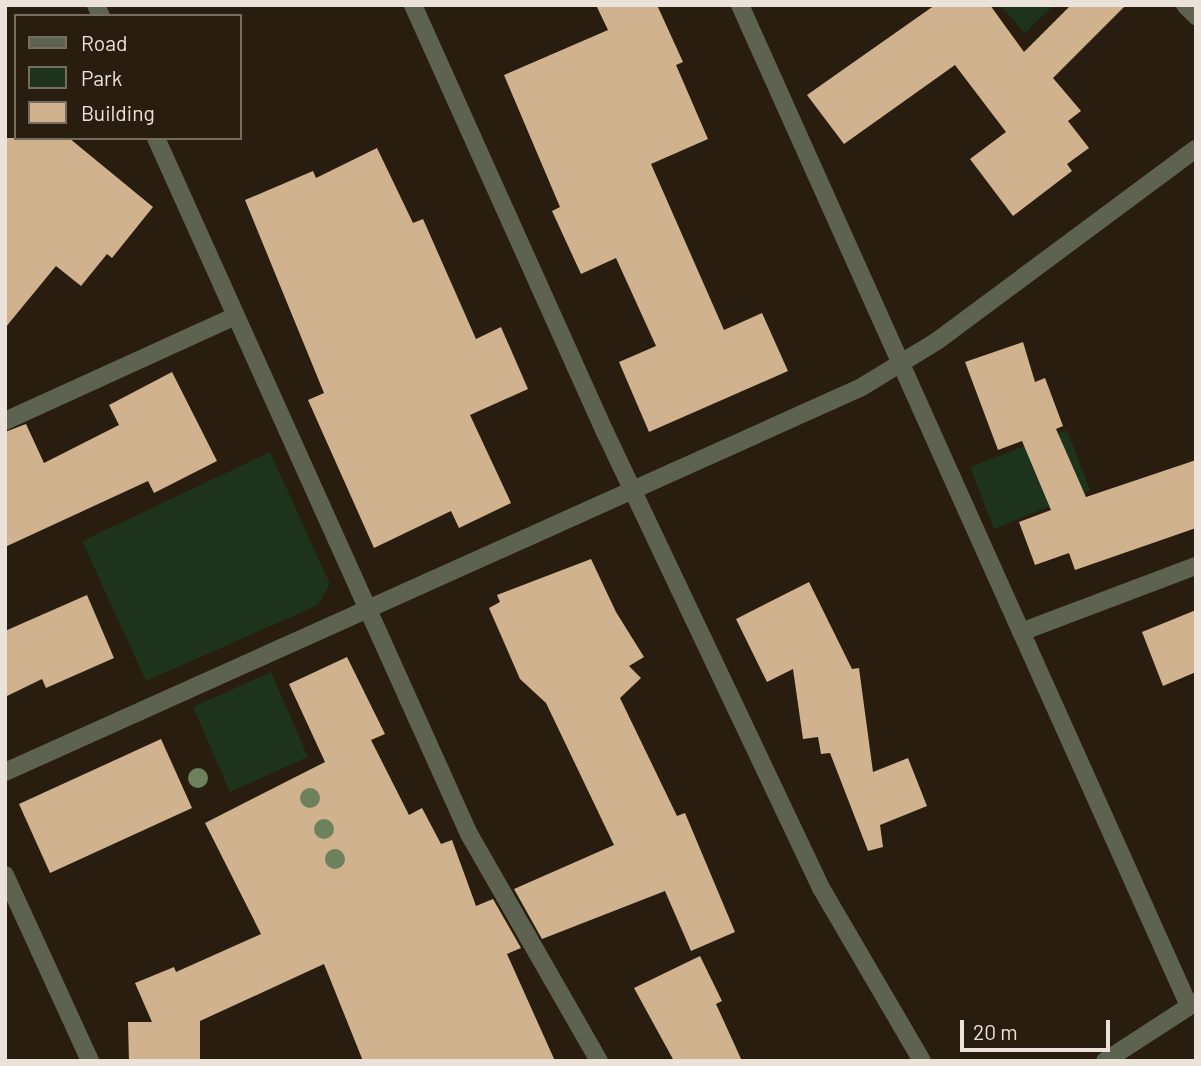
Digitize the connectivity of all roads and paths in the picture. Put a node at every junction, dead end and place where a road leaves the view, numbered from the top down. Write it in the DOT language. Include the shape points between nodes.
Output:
graph roads {
  1 [pos="413,5"];
  2 [pos="740,5"];
  3 [pos="1185,5"];
  4 [pos="1196,16"];
  5 [pos="157,140"];
  6 [pos="1196,149"];
  7 [pos="235,316"];
  8 [pos="900,363"];
  9 [pos="5,421"];
  10 [pos="632,489"];
  11 [pos="1196,566"];
  12 [pos="368,608"];
  13 [pos="1021,632"];
  14 [pos="5,772"];
  15 [pos="5,874"];
  16 [pos="1192,1004"];
  17 [pos="90,1061"];
  18 [pos="598,1061"];
  19 [pos="922,1061"];
  20 [pos="1105,1061"];
  1 -- 10 [label="street"];
  2 -- 8 [label="street"];
  3 -- 4 [label="street"];
  5 -- 7 [label="street"];
  6 -- 8 [label="street"];
  7 -- 9 [label="street"];
  7 -- 12 [label="street"];
  8 -- 10 [label="street" via="860,388"];
  8 -- 13 [label="street"];
  10 -- 12 [label="street"];
  10 -- 19 [label="street" via="821,888"];
  11 -- 13 [label="street"];
  12 -- 14 [label="street"];
  12 -- 18 [label="street" via="469,834"];
  13 -- 16 [label="street"];
  15 -- 17 [label="street"];
  16 -- 20 [label="street"];
}
